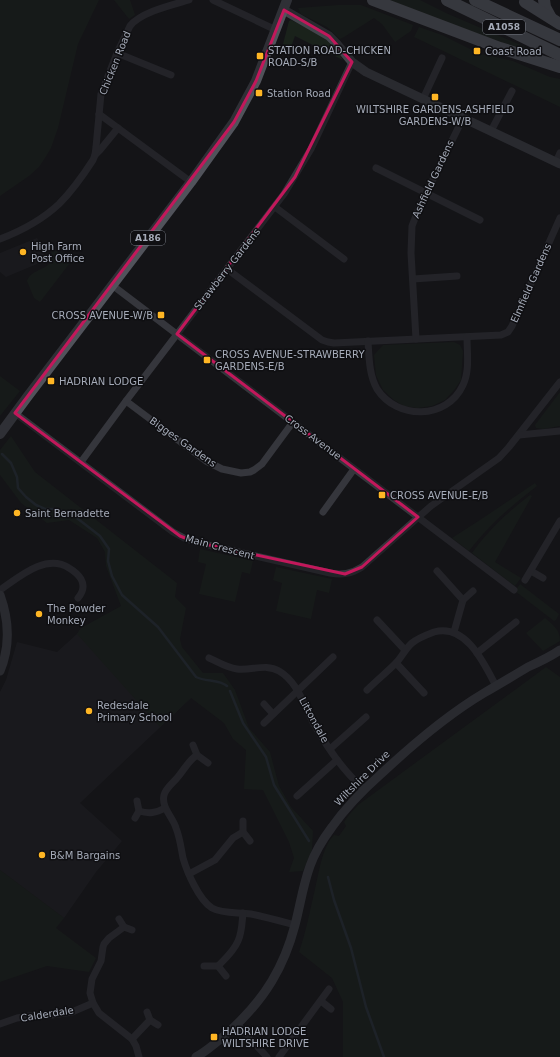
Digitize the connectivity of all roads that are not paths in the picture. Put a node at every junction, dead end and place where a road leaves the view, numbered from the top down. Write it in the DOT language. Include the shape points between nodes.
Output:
graph roads {
  1 [pos="189,0"];
  2 [pos="213,0"];
  3 [pos="373,0"];
  4 [pos="447,0"];
  5 [pos="475,0"];
  6 [pos="544,0"];
  7 [pos="526,1"];
  8 [pos="166,3"];
  9 [pos="286,5"];
  10 [pos="556,21"];
  11 [pos="276,30"];
  12 [pos="560,40"];
  13 [pos="117,53"];
  14 [pos="560,55"];
  15 [pos="442,58"];
  16 [pos="352,62"];
  17 [pos="560,68"];
  18 [pos="171,75"];
  19 [pos="512,91"];
  20 [pos="423,99"];
  21 [pos="99,114"];
  22 [pos="463,118"];
  23 [pos="118,128"];
  24 [pos="491,131"];
  25 [pos="560,153"];
  26 [pos="95,155"];
  27 [pos="558,163"];
  28 [pos="376,168"];
  29 [pos="191,182"];
  30 [pos="427,193"];
  31 [pos="275,207"];
  32 [pos="560,218"];
  33 [pos="480,220"];
  34 [pos="0,238"];
  35 [pos="344,259"];
  36 [pos="227,269"];
  37 [pos="457,276"];
  38 [pos="413,279"];
  39 [pos="112,285"];
  40 [pos="177,334"];
  41 [pos="467,337"];
  42 [pos="416,339"];
  43 [pos="368,341"];
  44 [pos="560,382"];
  45 [pos="126,401"];
  46 [pos="15,413"];
  47 [pos="293,422"];
  48 [pos="560,432"];
  49 [pos="0,434"];
  50 [pos="519,435"];
  51 [pos="80,462"];
  52 [pos="354,468"];
  53 [pos="323,512"];
  54 [pos="418,517"];
  55 [pos="560,521"];
  56 [pos="438,571"];
  57 [pos="531,571"];
  58 [pos="543,578"];
  59 [pos="525,580"];
  60 [pos="0,590"];
  61 [pos="514,590"];
  62 [pos="473,591"];
  63 [pos="0,595"];
  64 [pos="78,598"];
  65 [pos="463,600"];
  66 [pos="377,620"];
  67 [pos="516,622"];
  68 [pos="454,632"];
  69 [pos="405,650"];
  70 [pos="560,650"];
  71 [pos="477,653"];
  72 [pos="333,657"];
  73 [pos="209,658"];
  74 [pos="396,663"];
  75 [pos="0,671"];
  76 [pos="496,686"];
  77 [pos="367,690"];
  78 [pos="297,691"];
  79 [pos="424,693"];
  80 [pos="264,704"];
  81 [pos="273,714"];
  82 [pos="366,717"];
  83 [pos="264,723"];
  84 [pos="193,745"];
  85 [pos="330,749"];
  86 [pos="197,755"];
  87 [pos="337,760"];
  88 [pos="208,763"];
  89 [pos="364,789"];
  90 [pos="297,796"];
  91 [pos="137,800"];
  92 [pos="165,808"];
  93 [pos="139,811"];
  94 [pos="135,818"];
  95 [pos="243,821"];
  96 [pos="243,832"];
  97 [pos="250,841"];
  98 [pos="189,874"];
  99 [pos="243,913"];
  100 [pos="119,919"];
  101 [pos="295,925"];
  102 [pos="124,928"];
  103 [pos="132,930"];
  104 [pos="204,966"];
  105 [pos="218,966"];
  106 [pos="226,976"];
  107 [pos="329,989"];
  108 [pos="321,1001"];
  109 [pos="93,1003"];
  110 [pos="331,1009"];
  111 [pos="147,1012"];
  112 [pos="150,1020"];
  113 [pos="0,1024"];
  114 [pos="237,1024"];
  115 [pos="158,1025"];
  116 [pos="132,1039"];
  117 [pos="139,1057"];
  118 [pos="196,1057"];
  119 [pos="267,1057"];
  120 [pos="279,1057"];
  1 -- 8 [label="street, Chicken Road"];
  2 -- 11 [label="street"];
  3 -- 17 [label="highway"];
  4 -- 14 [label="highway, A1058"];
  5 -- 12 [label="highway, A1058"];
  6 -- 10 [label="highway" via="546,11"];
  7 -- 10 [label="highway"];
  8 -- 13 [label="street, Chicken Road" via="133,22"];
  9 -- 11 [label="main road, A186"];
  9 -- 16 [label="street" via="329,36"];
  11 -- 29 [label="main road, A186" via="256,81 234,122"];
  13 -- 18 [label="street"];
  13 -- 21 [label="street, Chicken Road" via="101,94"];
  15 -- 20 [label="street"];
  16 -- 20 [label="street" via="366,72"];
  16 -- 31 [label="street, Strawberry Gardens" via="311,148"];
  19 -- 24 [label="street"];
  20 -- 22 [label="street"];
  21 -- 23 [label="street"];
  21 -- 26 [label="street, Chicken Road"];
  22 -- 24 [label="street"];
  22 -- 30 [label="street, Ashfield Gardens"];
  23 -- 26 [label="street"];
  23 -- 29 [label="street"];
  24 -- 27 [label="street"];
  25 -- 27 [label="street"];
  26 -- 34 [label="street, Chicken Road" via="59,204 13,234"];
  28 -- 30 [label="street"];
  29 -- 39 [label="main road, A186"];
  30 -- 33 [label="street"];
  30 -- 38 [label="street, Ashfield Gardens" via="412,226 410,245"];
  31 -- 35 [label="street"];
  31 -- 36 [label="street, Strawberry Gardens"];
  32 -- 41 [label="street, Elmfield Gardens" via="510,329 501,335"];
  36 -- 40 [label="street, Strawberry Gardens"];
  36 -- 43 [label="street, Elmfield Gardens" via="322,340 331,343"];
  37 -- 38 [label="street"];
  38 -- 42 [label="street, Ashfield Gardens"];
  39 -- 40 [label="street, Cross Avenue"];
  39 -- 46 [label="main road, A186"];
  40 -- 45 [label="street, Strawberry Gardens"];
  40 -- 47 [label="street, Cross Avenue"];
  41 -- 42 [label="street, Elmfield Gardens"];
  41 -- 43 [label="street" via="467,373 459,391 443,406 417,412 407,411 392,404 377,389 372,376"];
  42 -- 43 [label="street, Elmfield Gardens"];
  44 -- 50 [label="street, Main Crescent"];
  45 -- 47 [label="street, Bigges Gardens" via="206,461 222,469 241,473 254,470 262,464"];
  45 -- 51 [label="street, Strawberry Gardens"];
  46 -- 49 [label="main road, A186"];
  46 -- 51 [label="street, Main Crescent"];
  47 -- 52 [label="street, Cross Avenue"];
  48 -- 50 [label="street"];
  50 -- 54 [label="street, Main Crescent" via="494,463"];
  51 -- 54 [label="street, Main Crescent" via="184,538 330,573 345,574 357,570"];
  52 -- 53 [label="street"];
  52 -- 54 [label="street, Cross Avenue"];
  54 -- 61 [label="street, Cross Avenue"];
  55 -- 57 [label="street"];
  56 -- 65 [label="street"];
  57 -- 58 [label="street"];
  57 -- 59 [label="street"];
  60 -- 64 [label="street" via="30,570 53,563 66,566 80,578 83,591"];
  62 -- 65 [label="street"];
  63 -- 75 [label="street" via="7,635 6,653"];
  65 -- 68 [label="street"];
  66 -- 69 [label="street"];
  67 -- 71 [label="street"];
  68 -- 69 [label="street" via="430,634 417,639"];
  68 -- 71 [label="street"];
  69 -- 74 [label="street"];
  70 -- 76 [label="street, Wiltshire Drive"];
  71 -- 76 [label="street"];
  72 -- 78 [label="street, Littondale"];
  73 -- 78 [label="street, Littondale" via="236,669 275,669 288,679"];
  74 -- 77 [label="street"];
  74 -- 79 [label="street"];
  76 -- 89 [label="street, Wiltshire Drive" via="431,731"];
  78 -- 81 [label="street, Littondale"];
  78 -- 85 [label="street, Littondale"];
  80 -- 81 [label="street"];
  81 -- 83 [label="street, Littondale"];
  82 -- 85 [label="street, Littondale"];
  84 -- 86 [label="street"];
  85 -- 87 [label="street, Littondale"];
  86 -- 88 [label="street"];
  86 -- 92 [label="street" via="165,792"];
  87 -- 89 [label="street, Littondale"];
  87 -- 90 [label="street"];
  89 -- 101 [label="street, Wiltshire Drive" via="341,814 318,850 306,878"];
  91 -- 93 [label="street"];
  92 -- 93 [label="street" via="154,813"];
  92 -- 98 [label="street" via="176,828"];
  93 -- 94 [label="street"];
  95 -- 96 [label="street"];
  96 -- 97 [label="street"];
  96 -- 98 [label="street" via="233,838 215,860"];
  98 -- 99 [label="street" via="208,905 220,911"];
  99 -- 101 [label="street"];
  99 -- 105 [label="street" via="238,941"];
  100 -- 102 [label="street"];
  101 -- 114 [label="street, Wiltshire Drive" via="285,955 270,985"];
  102 -- 103 [label="street"];
  102 -- 109 [label="street" via="109,938 103,947 101,961 90,984"];
  104 -- 105 [label="street"];
  105 -- 106 [label="street"];
  107 -- 108 [label="street"];
  108 -- 110 [label="street"];
  108 -- 120 [label="street"];
  109 -- 113 [label="street, Calderdale" via="72,1012 17,1018"];
  109 -- 116 [label="street" via="102,1016"];
  111 -- 112 [label="street"];
  112 -- 115 [label="street"];
  112 -- 116 [label="street"];
  114 -- 118 [label="street, Wiltshire Drive" via="223,1038"];
  114 -- 119 [label="street"];
  116 -- 117 [label="street"];
}
